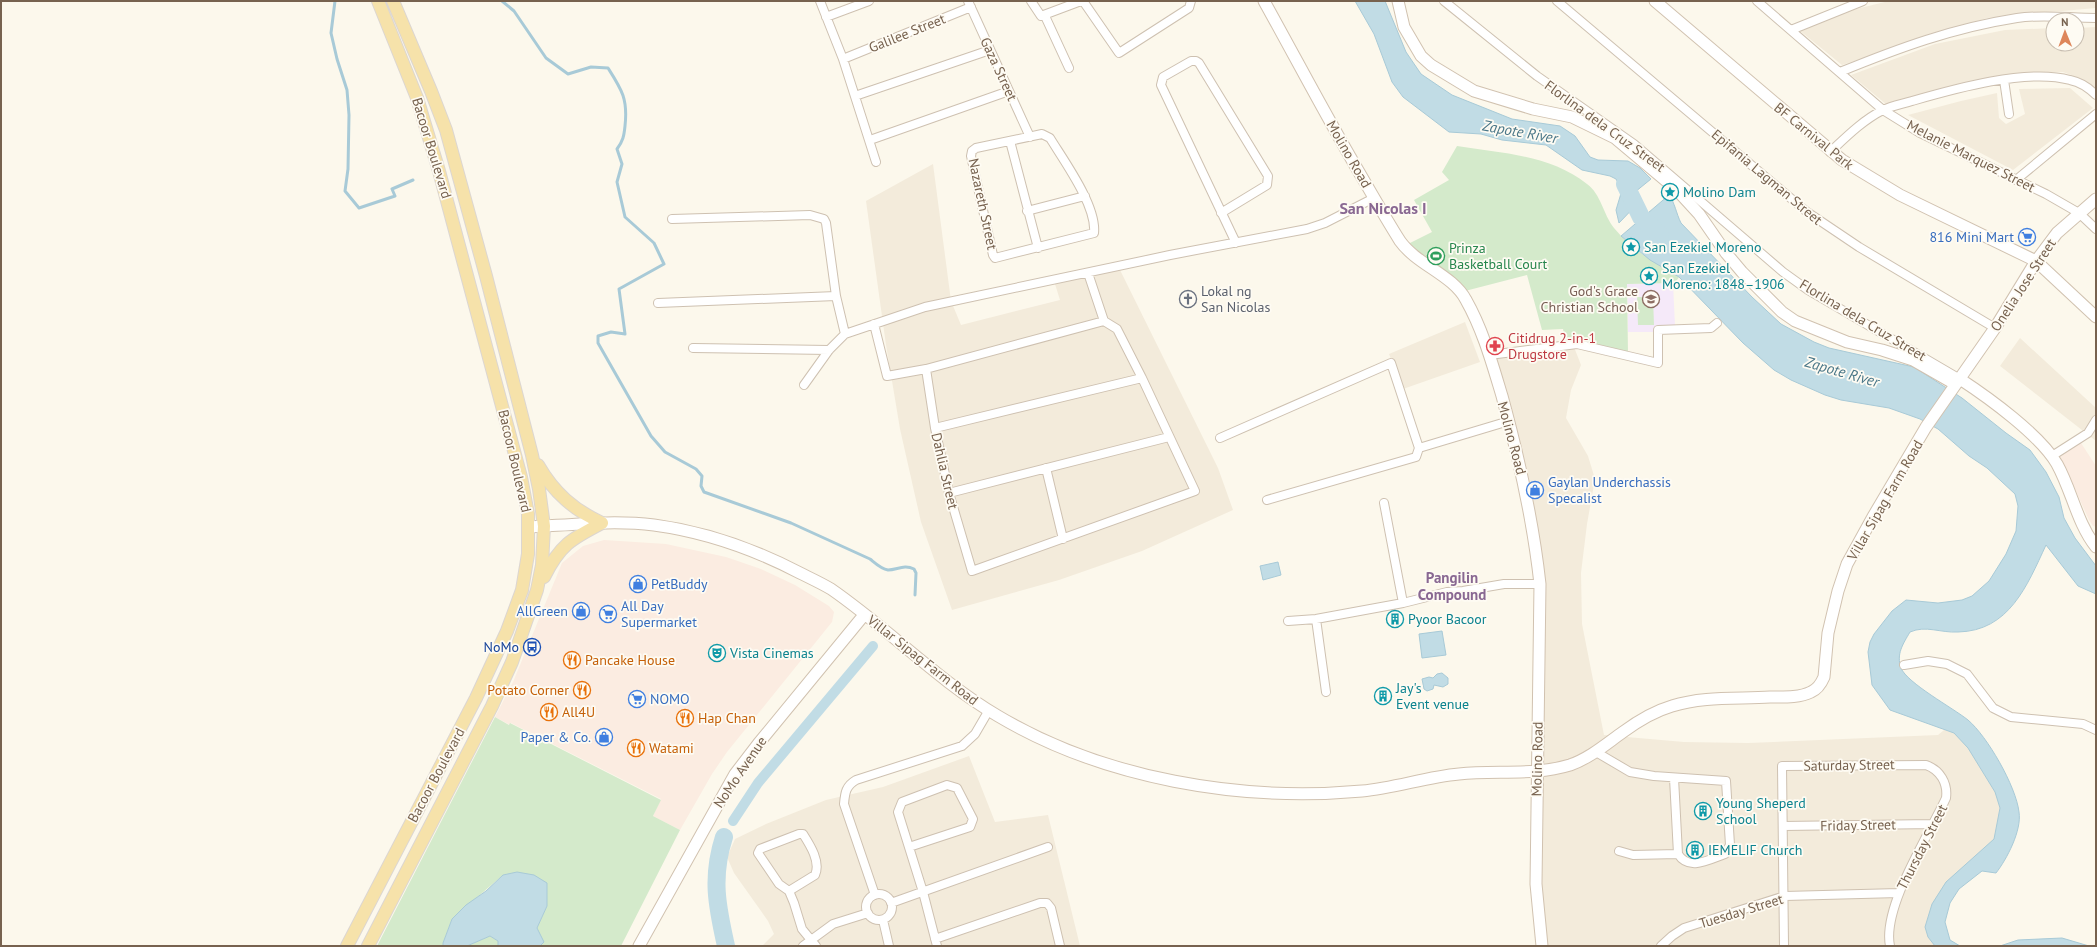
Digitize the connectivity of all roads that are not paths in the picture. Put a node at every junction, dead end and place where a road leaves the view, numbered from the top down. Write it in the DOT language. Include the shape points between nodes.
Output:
graph roads {
  1 [pos="378,1"];
  2 [pos="393,1"];
  3 [pos="820,1"];
  4 [pos="870,1"];
  5 [pos="1031,1"];
  6 [pos="1082,1"];
  7 [pos="1191,1"];
  8 [pos="1264,1"];
  9 [pos="1398,1"];
  10 [pos="1444,1"];
  11 [pos="1557,1"];
  12 [pos="1655,1"];
  13 [pos="1757,1"];
  14 [pos="1863,1"];
  15 [pos="969,4"];
  16 [pos="1046,16"];
  17 [pos="826,17"];
  18 [pos="2096,18"];
  19 [pos="1791,30"];
  20 [pos="990,50"];
  21 [pos="843,59"];
  22 [pos="1069,68"];
  23 [pos="1840,72"];
  24 [pos="2004,80"];
  25 [pos="1009,91"];
  26 [pos="2096,95"];
  27 [pos="855,96"];
  28 [pos="1883,110"];
  29 [pos="2009,114"];
  30 [pos="2096,114"];
  31 [pos="1030,137"];
  32 [pos="870,140"];
  33 [pos="1010,141"];
  34 [pos="1830,152"];
  35 [pos="876,162"];
  36 [pos="2016,180"];
  37 [pos="1085,196"];
  38 [pos="1374,198"];
  39 [pos="2096,199"];
  40 [pos="1028,211"];
  41 [pos="1221,213"];
  42 [pos="2079,213"];
  43 [pos="672,219"];
  44 [pos="2096,229"];
  45 [pos="1236,243"];
  46 [pos="1038,248"];
  47 [pos="2036,261"];
  48 [pos="1088,273"];
  49 [pos="836,296"];
  50 [pos="658,303"];
  51 [pos="2096,317"];
  52 [pos="1104,321"];
  53 [pos="1717,323"];
  54 [pos="874,324"];
  55 [pos="1994,328"];
  56 [pos="845,334"];
  57 [pos="693,348"];
  58 [pos="829,350"];
  59 [pos="1489,355"];
  60 [pos="926,369"];
  61 [pos="1142,378"];
  62 [pos="804,385"];
  63 [pos="1955,385"];
  64 [pos="2096,420"];
  65 [pos="1509,422"];
  66 [pos="935,428"];
  67 [pos="1169,437"];
  68 [pos="1220,438"];
  69 [pos="1419,448"];
  70 [pos="532,455"];
  71 [pos="2052,456"];
  72 [pos="1046,468"];
  73 [pos="949,494"];
  74 [pos="1267,500"];
  75 [pos="1384,503"];
  76 [pos="602,523"];
  77 [pos="544,526"];
  78 [pos="528,527"];
  79 [pos="1062,539"];
  80 [pos="2096,547"];
  81 [pos="1540,584"];
  82 [pos="537,590"];
  83 [pos="1404,603"];
  84 [pos="864,615"];
  85 [pos="1316,619"];
  86 [pos="1288,621"];
  87 [pos="1904,665"];
  88 [pos="1326,692"];
  89 [pos="989,710"];
  90 [pos="2096,730"];
  91 [pos="1596,752"];
  92 [pos="1917,764"];
  93 [pos="1537,771"];
  94 [pos="1674,778"];
  95 [pos="1934,824"];
  96 [pos="1783,826"];
  97 [pos="909,847"];
  98 [pos="1048,847"];
  99 [pos="1619,851"];
  100 [pos="1678,854"];
  101 [pos="789,891"];
  102 [pos="923,892"];
  103 [pos="1899,893"];
  104 [pos="875,895"];
  105 [pos="1785,896"];
  106 [pos="891,903"];
  107 [pos="868,913"];
  108 [pos="883,920"];
  109 [pos="814,943"];
  110 [pos="936,943"];
  111 [pos="347,946"];
  112 [pos="368,946"];
  113 [pos="639,946"];
  114 [pos="803,946"];
  115 [pos="889,946"];
  116 [pos="1060,946"];
  117 [pos="1542,946"];
  118 [pos="1661,946"];
  119 [pos="1784,946"];
  120 [pos="1890,946"];
  1 -- 78 [label="main road, Bacoor Boulevard" via="417,98 457,232 521,477"];
  2 -- 70 [label="main road, Bacoor Boulevard" via="446,130"];
  3 -- 17 [label="street"];
  4 -- 17 [label="street"];
  5 -- 16 [label="street" via="1041,16"];
  6 -- 7 [label="street" via="1119,53 1189,8"];
  6 -- 16 [label="street"];
  8 -- 38 [label="main road, Molino Road"];
  9 -- 63 [label="main road" via="1406,32 1421,56 1431,65 1474,91 1572,117 1615,138 1677,190 1699,214 1726,253 1768,299 1795,321 1840,340 1908,358"];
  10 -- 63 [label="street, Florlina dela Cruz Street" via="1537,76 1634,144 1783,272"];
  11 -- 55 [label="street, Epifania Lagman Street" via="1807,212 1859,248"];
  12 -- 34 [label="main road, BF Carnival Park"];
  13 -- 19 [label="street, Melanie Marquez Street"];
  14 -- 19 [label="street"];
  15 -- 20 [label="street, Gaza Street"];
  15 -- 21 [label="street, Galilee Street"];
  16 -- 22 [label="street"];
  17 -- 21 [label="street"];
  18 -- 23 [label="street" via="2033,17 1988,24 1936,35"];
  19 -- 23 [label="street, Melanie Marquez Street"];
  20 -- 25 [label="street, Gaza Street"];
  20 -- 27 [label="street"];
  21 -- 27 [label="street"];
  23 -- 28 [label="street, Melanie Marquez Street"];
  24 -- 26 [label="street" via="2050,77 2071,80"];
  24 -- 28 [label="street" via="1937,94"];
  24 -- 29 [label="street"];
  25 -- 31 [label="street, Gaza Street"];
  25 -- 32 [label="street"];
  27 -- 32 [label="street"];
  28 -- 34 [label="street" via="1855,128"];
  28 -- 36 [label="street, Melanie Marquez Street" via="1920,133"];
  30 -- 36 [label="street"];
  31 -- 33 [label="street"];
  31 -- 37 [label="street" via="1042,134 1050,138"];
  32 -- 35 [label="street"];
  33 -- 40 [label="street"];
  33 -- 46 [label="street, Nazareth Street" via="976,148 971,156 993,255 995,258"];
  34 -- 47 [label="main road, BF Carnival Park" via="1900,195"];
  36 -- 42 [label="street, Melanie Marquez Street"];
  37 -- 40 [label="street"];
  37 -- 46 [label="street" via="1094,232"];
  38 -- 45 [label="street" via="1325,223"];
  38 -- 59 [label="main road, Molino Road" via="1406,248 1464,295"];
  39 -- 42 [label="main road, Onelia Jose Street"];
  40 -- 46 [label="street"];
  41 -- 41 [label="street" via="1161,85 1163,77 1191,61 1199,63 1268,176 1267,185"];
  41 -- 45 [label="street"];
  42 -- 44 [label="street, Melanie Marquez Street"];
  42 -- 47 [label="main road, Onelia Jose Street" via="2057,234"];
  43 -- 49 [label="street" via="818,216 826,223"];
  45 -- 48 [label="street"];
  47 -- 51 [label="main road, BF Carnival Park"];
  47 -- 55 [label="main road, Onelia Jose Street"];
  48 -- 52 [label="street"];
  48 -- 54 [label="street" via="925,307"];
  49 -- 50 [label="street"];
  49 -- 56 [label="street"];
  52 -- 60 [label="street"];
  52 -- 61 [label="street" via="1116,329"];
  53 -- 59 [label="street" via="1711,328 1658,330 1658,363 1577,344"];
  54 -- 56 [label="street"];
  54 -- 60 [label="street" via="887,376"];
  55 -- 63 [label="main road, Onelia Jose Street"];
  56 -- 58 [label="street"];
  57 -- 58 [label="street"];
  58 -- 62 [label="street"];
  59 -- 65 [label="main road, Molino Road"];
  60 -- 66 [label="street, Dahlia Street"];
  61 -- 66 [label="street"];
  61 -- 67 [label="street"];
  63 -- 71 [label="main road, Florlina dela Cruz Street" via="2026,430"];
  63 -- 91 [label="main road, Villar Sipag Farm Road" via="1926,427 1847,564 1828,633 1822,683 1815,690 1795,696 1686,702 1655,712 1623,731"];
  64 -- 71 [label="street" via="2088,433"];
  65 -- 69 [label="street"];
  65 -- 81 [label="main road, Molino Road" via="1531,515"];
  66 -- 73 [label="street, Dahlia Street"];
  67 -- 72 [label="street"];
  67 -- 79 [label="street" via="1194,491"];
  68 -- 69 [label="street" via="1391,363"];
  69 -- 74 [label="street" via="1416,457"];
  70 -- 76 [label="main road" via="544,477 564,500 583,514"];
  70 -- 77 [label="main road, Bacoor Boulevard"];
  71 -- 80 [label="main road, Florlina dela Cruz Street" via="2087,535"];
  72 -- 73 [label="street"];
  72 -- 79 [label="street"];
  73 -- 79 [label="street, Dahlia Street" via="972,571"];
  75 -- 83 [label="street"];
  76 -- 77 [label="main road, Villar Sipag Farm Road"];
  76 -- 82 [label="main road" via="573,538 560,550"];
  76 -- 84 [label="main road, Villar Sipag Farm Road" via="653,525 742,546 766,555 828,587"];
  77 -- 78 [label="main road, Villar Sipag Farm Road"];
  77 -- 82 [label="main road, Bacoor Boulevard" via="542,565"];
  78 -- 111 [label="main road, Bacoor Boulevard" via="526,575 507,631 476,698"];
  81 -- 83 [label="street" via="1504,584 1447,592"];
  81 -- 93 [label="main road, Molino Road"];
  82 -- 112 [label="main road, Bacoor Boulevard" via="520,644 492,706"];
  83 -- 85 [label="street"];
  84 -- 89 [label="main road, Villar Sipag Farm Road" via="928,668"];
  84 -- 113 [label="main road, NoMo Avenue" via="735,774"];
  85 -- 86 [label="street"];
  85 -- 88 [label="street"];
  87 -- 90 [label="street" via="1928,661 1947,664 1967,674 1993,708 2011,717 2083,724"];
  89 -- 93 [label="main road, Villar Sipag Farm Road" via="1027,732 1133,773 1225,788 1292,793 1358,792 1447,775"];
  89 -- 104 [label="street" via="975,734 962,746 856,780 849,785 845,792 844,804"];
  91 -- 93 [label="main road, Villar Sipag Farm Road" via="1574,764"];
  91 -- 94 [label="street" via="1630,772"];
  92 -- 95 [label="street, Thursday Street" via="1935,768 1946,787 1946,798"];
  92 -- 96 [label="street, Saturday Street" via="1782,766"];
  93 -- 117 [label="main road, Molino Road" via="1536,884"];
  94 -- 100 [label="street"];
  94 -- 100 [label="street" via="1726,781 1730,845 1725,854 1695,864 1687,863"];
  95 -- 96 [label="street, Friday Street"];
  95 -- 103 [label="street, Thursday Street"];
  96 -- 105 [label="street"];
  97 -- 97 [label="street" via="970,827 973,819 957,788 947,785 902,802 898,806 898,817"];
  97 -- 102 [label="street"];
  98 -- 102 [label="street"];
  99 -- 100 [label="street" via="1633,855"];
  101 -- 101 [label="street" via="815,875 817,871 814,855 803,834 760,849 758,853 779,884"];
  101 -- 109 [label="street" via="802,929"];
  102 -- 106 [label="street"];
  102 -- 110 [label="street"];
  103 -- 105 [label="street, Tuesday Street"];
  103 -- 120 [label="street, Thursday Street" via="1890,924"];
  104 -- 106 [label="street" via="886,896"];
  104 -- 107 [label="street" via="866,905"];
  105 -- 118 [label="street, Tuesday Street" via="1684,928"];
  105 -- 119 [label="street"];
  106 -- 108 [label="street" via="891,913"];
  107 -- 108 [label="street" via="874,919"];
  107 -- 109 [label="street" via="833,924"];
  108 -- 115 [label="street"];
  109 -- 114 [label="street"];
  110 -- 116 [label="street" via="1040,903 1047,903 1051,908"];
}
